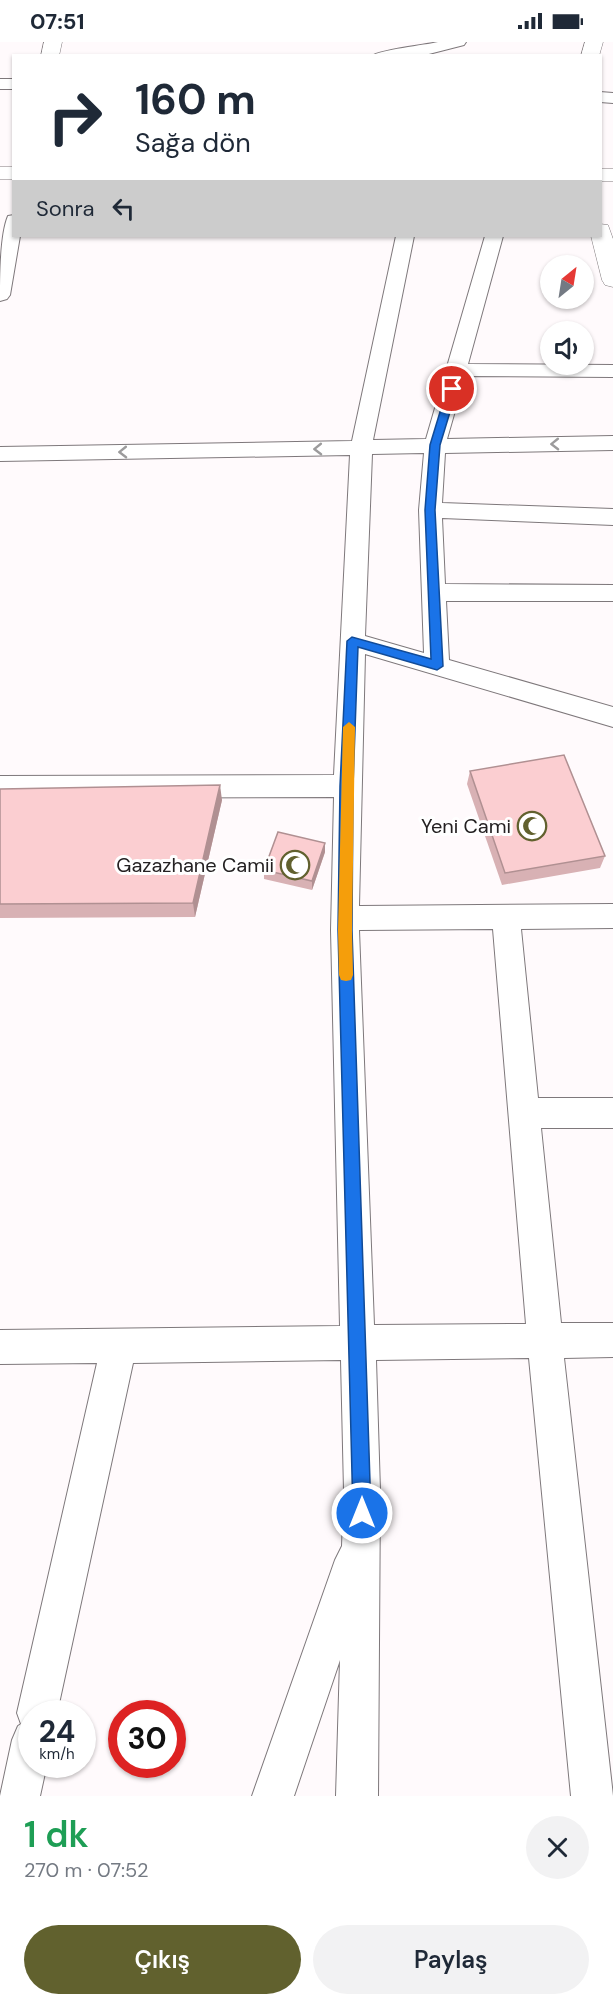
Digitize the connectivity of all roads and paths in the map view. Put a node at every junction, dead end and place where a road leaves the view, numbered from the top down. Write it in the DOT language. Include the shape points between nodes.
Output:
graph roads {
  1 [pos="458,42"];
  2 [pos="413,50"];
  3 [pos="391,54"];
  4 [pos="12,231"];
  5 [pos="605,234"];
  6 [pos="405,237"];
  7 [pos="494,237"];
  8 [pos="613,280"];
  9 [pos="0,296"];
  10 [pos="457,370"];
  11 [pos="613,371"];
  12 [pos="613,443"];
  13 [pos="435,445"];
  14 [pos="361,448"];
  15 [pos="0,454"];
  16 [pos="430,510"];
  17 [pos="613,517"];
  18 [pos="434,592"];
  19 [pos="613,593"];
  20 [pos="352,641"];
  21 [pos="437,666"];
  22 [pos="613,717"];
  23 [pos="347,786"];
  24 [pos="0,787"];
  25 [pos="613,916"];
  26 [pos="506,917"];
  27 [pos="345,918"];
  28 [pos="524,1113"];
  29 [pos="613,1113"];
  30 [pos="545,1340"];
  31 [pos="613,1340"];
  32 [pos="358,1341"];
  33 [pos="119,1345"];
  34 [pos="0,1347"];
  35 [pos="362,1535"];
  36 [pos="40,1700"];
  37 [pos="23,1778"];
  38 [pos="19,1796"];
  39 [pos="273,1796"];
  40 [pos="357,1796"];
  41 [pos="592,1796"];
  1 -- 2 [label="street"];
  2 -- 3 [label="street"];
  4 -- 9 [label="street"];
  5 -- 8 [label="street"];
  6 -- 14 [label="street"];
  7 -- 10 [label="street"];
  10 -- 11 [label="street"];
  10 -- 13 [label="street"];
  12 -- 13 [label="street, one-way"];
  13 -- 14 [label="street"];
  13 -- 16 [label="street"];
  14 -- 15 [label="street, one-way"];
  14 -- 20 [label="street"];
  16 -- 17 [label="street"];
  16 -- 18 [label="street"];
  18 -- 19 [label="street"];
  18 -- 21 [label="street"];
  20 -- 21 [label="street"];
  20 -- 23 [label="street"];
  21 -- 22 [label="street"];
  23 -- 24 [label="street"];
  23 -- 27 [label="street"];
  25 -- 26 [label="street"];
  26 -- 27 [label="street"];
  26 -- 28 [label="street"];
  27 -- 32 [label="street"];
  28 -- 29 [label="street"];
  28 -- 30 [label="street"];
  30 -- 31 [label="street"];
  30 -- 32 [label="street"];
  30 -- 41 [label="street"];
  32 -- 33 [label="street"];
  32 -- 35 [label="street"];
  33 -- 34 [label="street"];
  33 -- 36 [label="street"];
  35 -- 39 [label="street"];
  35 -- 40 [label="street"];
  37 -- 38 [label="street"];
}
